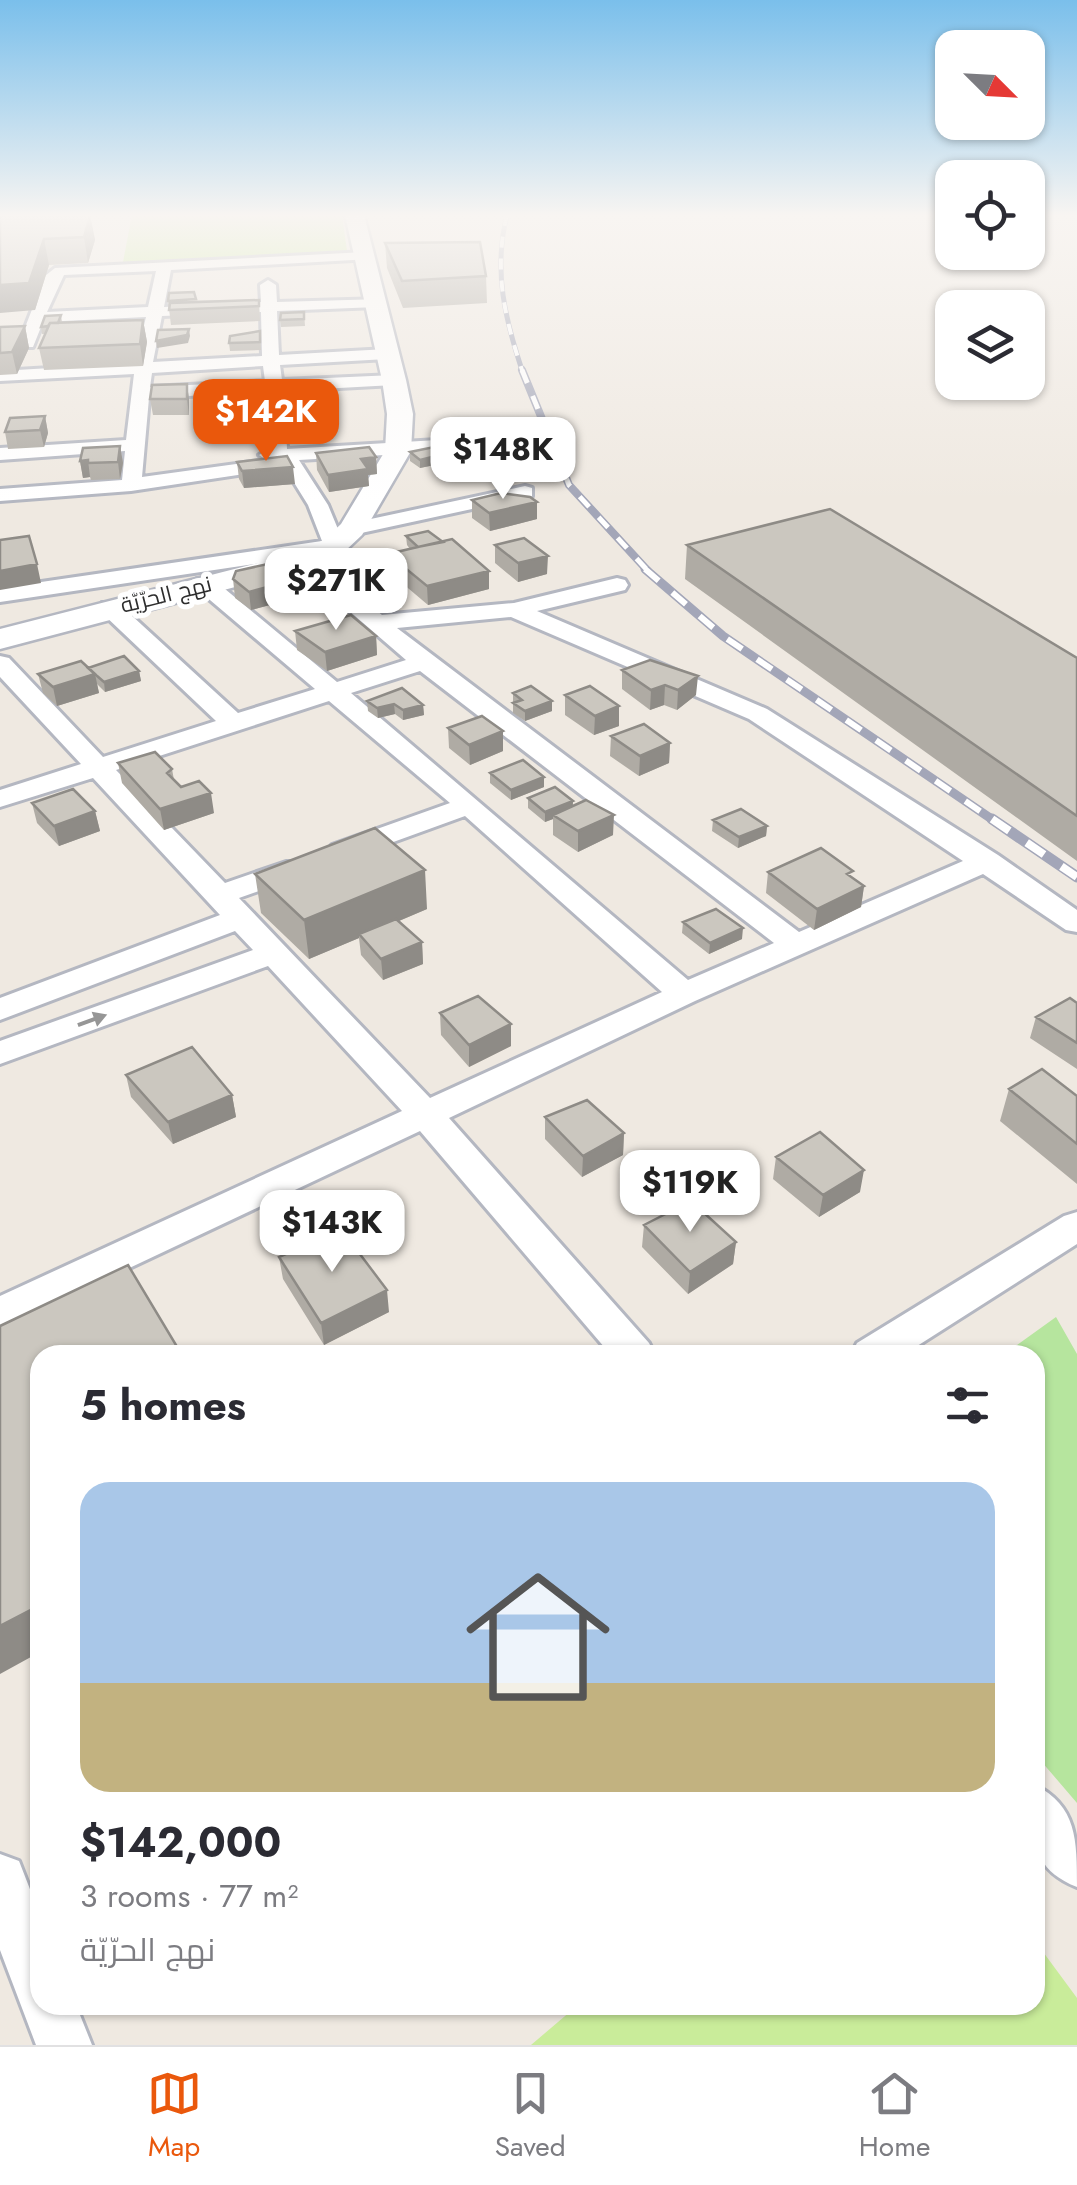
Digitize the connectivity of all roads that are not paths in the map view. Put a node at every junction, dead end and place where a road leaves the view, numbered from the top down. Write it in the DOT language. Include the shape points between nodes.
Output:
graph roads {
  1 [pos="39,310"];
  2 [pos="201,310"];
  3 [pos="270,310"];
  4 [pos="379,310"];
  5 [pos="157,312"];
  6 [pos="36,317"];
  7 [pos="271,361"];
  8 [pos="391,367"];
  9 [pos="144,368"];
  10 [pos="29,373"];
  11 [pos="0,376"];
  12 [pos="273,386"];
  13 [pos="135,391"];
  14 [pos="504,442"];
  15 [pos="398,451"];
  16 [pos="0,454"];
  17 [pos="134,454"];
  18 [pos="281,461"];
  19 [pos="131,485"];
  20 [pos="526,492"];
  21 [pos="0,495"];
  22 [pos="343,537"];
  23 [pos="304,560"];
  24 [pos="206,584"];
  25 [pos="617,585"];
  26 [pos="0,595"];
  27 [pos="110,608"];
  28 [pos="514,610"];
  29 [pos="373,623"];
  30 [pos="0,640"];
  31 [pos="423,662"];
  32 [pos="0,663"];
  33 [pos="330,692"];
  34 [pos="235,724"];
  35 [pos="99,767"];
  36 [pos="0,799"];
  37 [pos="469,805"];
  38 [pos="988,861"];
  39 [pos="230,907"];
  40 [pos="1077,922"];
  41 [pos="796,945"];
  42 [pos="274,953"];
  43 [pos="684,994"];
  44 [pos="3,1009"];
  45 [pos="33,1041"];
  46 [pos="0,1053"];
  47 [pos="426,1115"];
  48 [pos="1077,1226"];
  49 [pos="0,1313"];
  50 [pos="626,1345"];
  51 [pos="887,1345"];
  52 [pos="1045,1822"];
  53 [pos="1077,1861"];
  54 [pos="0,1880"];
  55 [pos="30,1958"];
  56 [pos="52,2015"];
  57 [pos="64,2045"];
  1 -- 6 [label="street"];
  2 -- 5 [label="street"];
  3 -- 7 [label="street"];
  4 -- 8 [label="street"];
  5 -- 6 [label="street"];
  5 -- 9 [label="street" via="141,338"];
  6 -- 10 [label="street" via="20,344 38,343"];
  7 -- 8 [label="street"];
  7 -- 9 [label="street"];
  7 -- 12 [label="street"];
  8 -- 12 [label="street"];
  8 -- 15 [label="street" via="400,414"];
  9 -- 10 [label="street"];
  9 -- 13 [label="street"];
  10 -- 11 [label="street"];
  12 -- 13 [label="street"];
  12 -- 18 [label="street"];
  13 -- 17 [label="street"];
  14 -- 15 [label="street"];
  15 -- 18 [label="street"];
  15 -- 22 [label="street"];
  16 -- 17 [label="street"];
  17 -- 18 [label="street"];
  17 -- 19 [label="street"];
  18 -- 19 [label="street"];
  18 -- 22 [label="street"];
  19 -- 21 [label="street"];
  20 -- 22 [label="street"];
  22 -- 23 [label="street, نهج الحرّيّة"];
  22 -- 26 [label="street"];
  23 -- 24 [label="street, نهج الحرّيّة"];
  23 -- 29 [label="street"];
  24 -- 27 [label="street, نهج الحرّيّة"];
  24 -- 33 [label="street"];
  25 -- 28 [label="street"];
  27 -- 30 [label="street, نهج الحرّيّة"];
  27 -- 34 [label="street"];
  28 -- 29 [label="street"];
  28 -- 38 [label="street" via="758,714"];
  29 -- 31 [label="street"];
  31 -- 33 [label="street"];
  31 -- 41 [label="street"];
  32 -- 35 [label="street"];
  33 -- 34 [label="street"];
  33 -- 37 [label="street"];
  34 -- 35 [label="street"];
  35 -- 36 [label="street"];
  35 -- 39 [label="street"];
  37 -- 39 [label="street"];
  37 -- 43 [label="street"];
  38 -- 40 [label="street"];
  38 -- 41 [label="street"];
  39 -- 42 [label="street"];
  39 -- 44 [label="street"];
  41 -- 43 [label="street"];
  45 -- 42 [label="street, one-way"];
  42 -- 47 [label="street"];
  43 -- 47 [label="street"];
  44 -- 45 [label="street"];
  45 -- 46 [label="street"];
  47 -- 49 [label="street"];
  47 -- 50 [label="street"];
  48 -- 51 [label="street"];
  52 -- 53 [label="street"];
  54 -- 55 [label="street"];
  56 -- 57 [label="street"];
}
